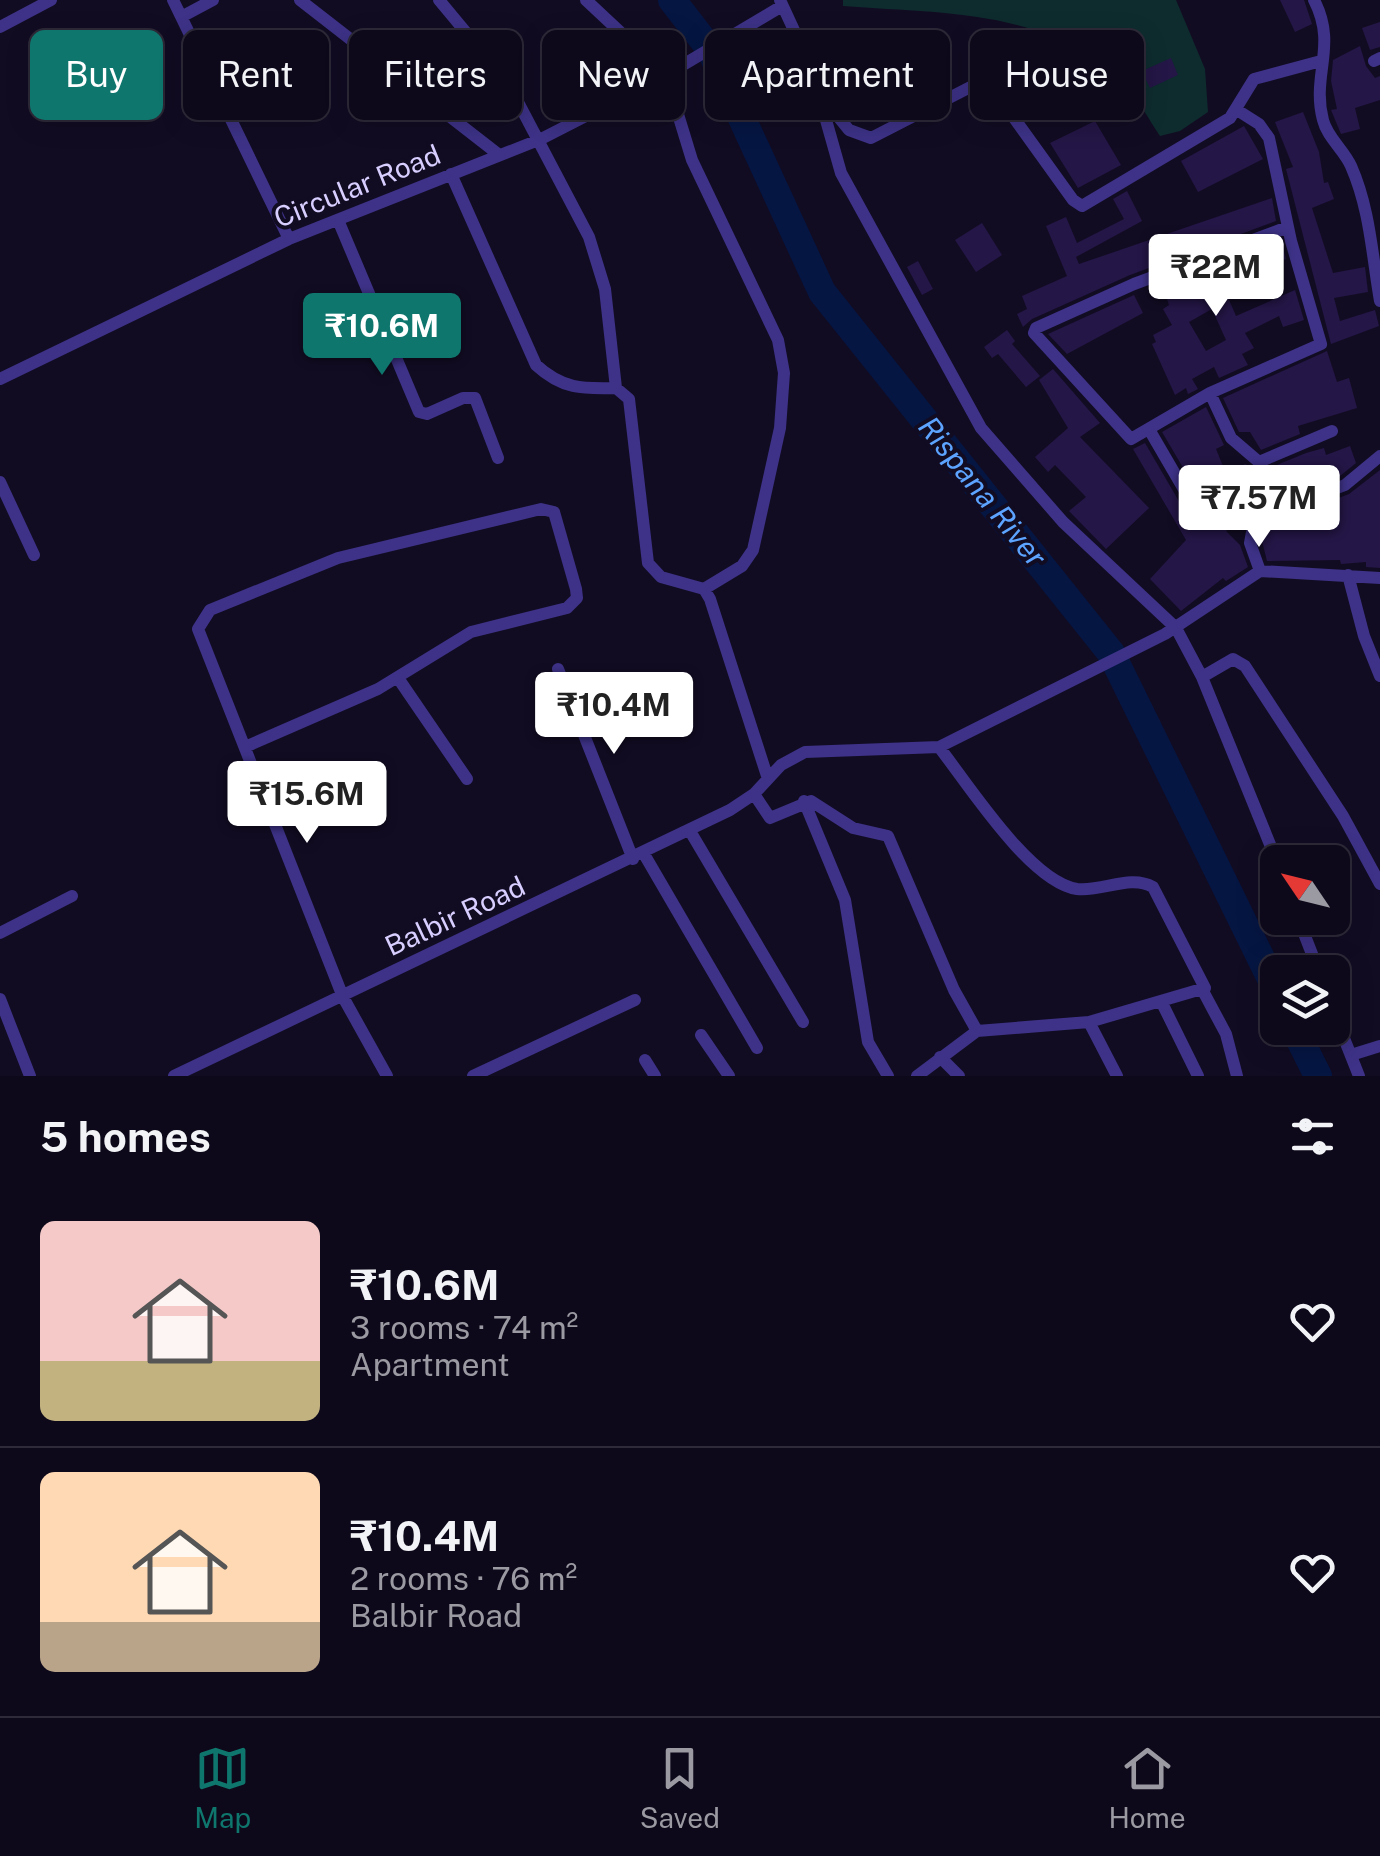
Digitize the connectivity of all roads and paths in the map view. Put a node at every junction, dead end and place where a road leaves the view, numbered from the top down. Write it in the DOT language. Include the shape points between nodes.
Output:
graph roads {
  1 [pos="51,0"];
  2 [pos="173,0"];
  3 [pos="213,0"];
  4 [pos="300,0"];
  5 [pos="440,0"];
  6 [pos="586,0"];
  7 [pos="1314,0"];
  8 [pos="781,3"];
  9 [pos="320,6"];
  10 [pos="183,16"];
  11 [pos="0,27"];
  12 [pos="618,30"];
  13 [pos="792,30"];
  14 [pos="1318,62"];
  15 [pos="685,63"];
  16 [pos="950,97"];
  17 [pos="1237,110"];
  18 [pos="578,120"];
  19 [pos="680,120"];
  20 [pos="825,120"];
  21 [pos="841,120"];
  22 [pos="906,120"];
  23 [pos="541,139"];
  24 [pos="498,154"];
  25 [pos="451,174"];
  26 [pos="338,220"];
  27 [pos="1288,227"];
  28 [pos="1376,230"];
  29 [pos="289,239"];
  30 [pos="1380,301"];
  31 [pos="0,379"];
  32 [pos="616,388"];
  33 [pos="1210,393"];
  34 [pos="1150,430"];
  35 [pos="1332,431"];
  36 [pos="1380,456"];
  37 [pos="498,458"];
  38 [pos="1259,462"];
  39 [pos="0,482"];
  40 [pos="1196,510"];
  41 [pos="1278,510"];
  42 [pos="34,555"];
  43 [pos="1260,571"];
  44 [pos="1348,575"];
  45 [pos="1380,578"];
  46 [pos="704,589"];
  47 [pos="1170,630"];
  48 [pos="558,669"];
  49 [pos="1380,676"];
  50 [pos="1202,677"];
  51 [pos="398,678"];
  52 [pos="245,746"];
  53 [pos="938,747"];
  54 [pos="768,779"];
  55 [pos="467,780"];
  56 [pos="754,794"];
  57 [pos="804,801"];
  58 [pos="690,830"];
  59 [pos="1270,845"];
  60 [pos="639,857"];
  61 [pos="1380,884"];
  62 [pos="72,896"];
  63 [pos="0,933"];
  64 [pos="1201,992"];
  65 [pos="343,997"];
  66 [pos="0,999"];
  67 [pos="635,1000"];
  68 [pos="1162,1003"];
  69 [pos="803,1022"];
  70 [pos="1089,1022"];
  71 [pos="977,1030"];
  72 [pos="701,1035"];
  73 [pos="1347,1045"];
  74 [pos="1380,1046"];
  75 [pos="757,1048"];
  76 [pos="1351,1056"];
  77 [pos="940,1057"];
  78 [pos="645,1060"];
  79 [pos="30,1076"];
  80 [pos="174,1076"];
  81 [pos="387,1076"];
  82 [pos="473,1076"];
  83 [pos="654,1076"];
  84 [pos="728,1076"];
  85 [pos="888,1076"];
  86 [pos="917,1076"];
  87 [pos="959,1076"];
  88 [pos="1117,1076"];
  89 [pos="1198,1076"];
  90 [pos="1236,1076"];
  91 [pos="1358,1076"];
  1 -- 11 [label="street"];
  2 -- 10 [label="street"];
  3 -- 10 [label="street"];
  4 -- 9 [label="street"];
  5 -- 23 [label="street" via="508,82"];
  6 -- 12 [label="street"];
  7 -- 14 [label="street" via="1328,42"];
  8 -- 13 [label="street"];
  8 -- 15 [label="street, Circular Road"];
  9 -- 24 [label="street"];
  10 -- 29 [label="street"];
  14 -- 17 [label="street" via="1254,79"];
  14 -- 28 [label="street" via="1324,124 1352,168"];
  16 -- 17 [label="street" via="986,79 1082,206"];
  17 -- 27 [label="street" via="1269,138"];
  18 -- 23 [label="street, Circular Road"];
  19 -- 46 [label="street" via="692,160 772,322 784,373 776,449 753,550 742,566"];
  20 -- 47 [label="street" via="859,210 981,428"];
  21 -- 22 [label="street" via="871,138"];
  23 -- 24 [label="street, Circular Road"];
  23 -- 32 [label="street" via="596,254"];
  24 -- 25 [label="street, Circular Road"];
  25 -- 26 [label="street, Circular Road"];
  25 -- 32 [label="street" via="536,365 575,389"];
  26 -- 29 [label="street, Circular Road"];
  26 -- 37 [label="street" via="419,412 475,398"];
  27 -- 33 [label="street" via="1321,343"];
  27 -- 34 [label="street" via="1034,329 1124,436 1136,440"];
  28 -- 30 [label="street"];
  29 -- 31 [label="street, Circular Road"];
  32 -- 46 [label="street" via="632,408 648,563 660,577"];
  33 -- 34 [label="street"];
  33 -- 38 [label="street" via="1231,438"];
  34 -- 40 [label="street"];
  35 -- 38 [label="street"];
  36 -- 41 [label="street" via="1345,485"];
  38 -- 41 [label="street"];
  39 -- 42 [label="street"];
  41 -- 43 [label="street" via="1249,536"];
  43 -- 44 [label="street"];
  43 -- 47 [label="street, Balbir Road"];
  44 -- 45 [label="street"];
  44 -- 49 [label="street"];
  46 -- 54 [label="street"];
  47 -- 50 [label="street"];
  47 -- 53 [label="street, Balbir Road"];
  48 -- 60 [label="street"];
  50 -- 59 [label="street"];
  50 -- 61 [label="street" via="1233,659 1245,666"];
  51 -- 52 [label="street"];
  51 -- 52 [label="street" via="472,632 573,604 576,588 554,512 541,508 338,558 210,610 198,629"];
  51 -- 55 [label="street"];
  52 -- 65 [label="street"];
  53 -- 54 [label="street, Balbir Road" via="805,752"];
  53 -- 64 [label="street" via="1048,875 1077,888 1138,881 1153,887 1203,982"];
  54 -- 56 [label="street, Balbir Road"];
  56 -- 57 [label="street" via="770,818"];
  56 -- 58 [label="street, Balbir Road"];
  57 -- 71 [label="street" via="893,841"];
  57 -- 85 [label="street" via="845,900 868,1042"];
  58 -- 60 [label="street, Balbir Road"];
  58 -- 69 [label="street"];
  60 -- 65 [label="street, Balbir Road"];
  60 -- 75 [label="street"];
  62 -- 63 [label="street"];
  64 -- 68 [label="street"];
  64 -- 90 [label="street" via="1226,1034"];
  65 -- 80 [label="street, Balbir Road"];
  65 -- 81 [label="street"];
  66 -- 79 [label="street"];
  67 -- 82 [label="street"];
  68 -- 70 [label="street"];
  68 -- 89 [label="street"];
  70 -- 71 [label="street"];
  70 -- 88 [label="street"];
  71 -- 77 [label="street"];
  72 -- 84 [label="street"];
  73 -- 76 [label="street"];
  74 -- 76 [label="street"];
  76 -- 91 [label="street"];
  77 -- 86 [label="street"];
  77 -- 87 [label="street"];
  78 -- 83 [label="street"];
}
